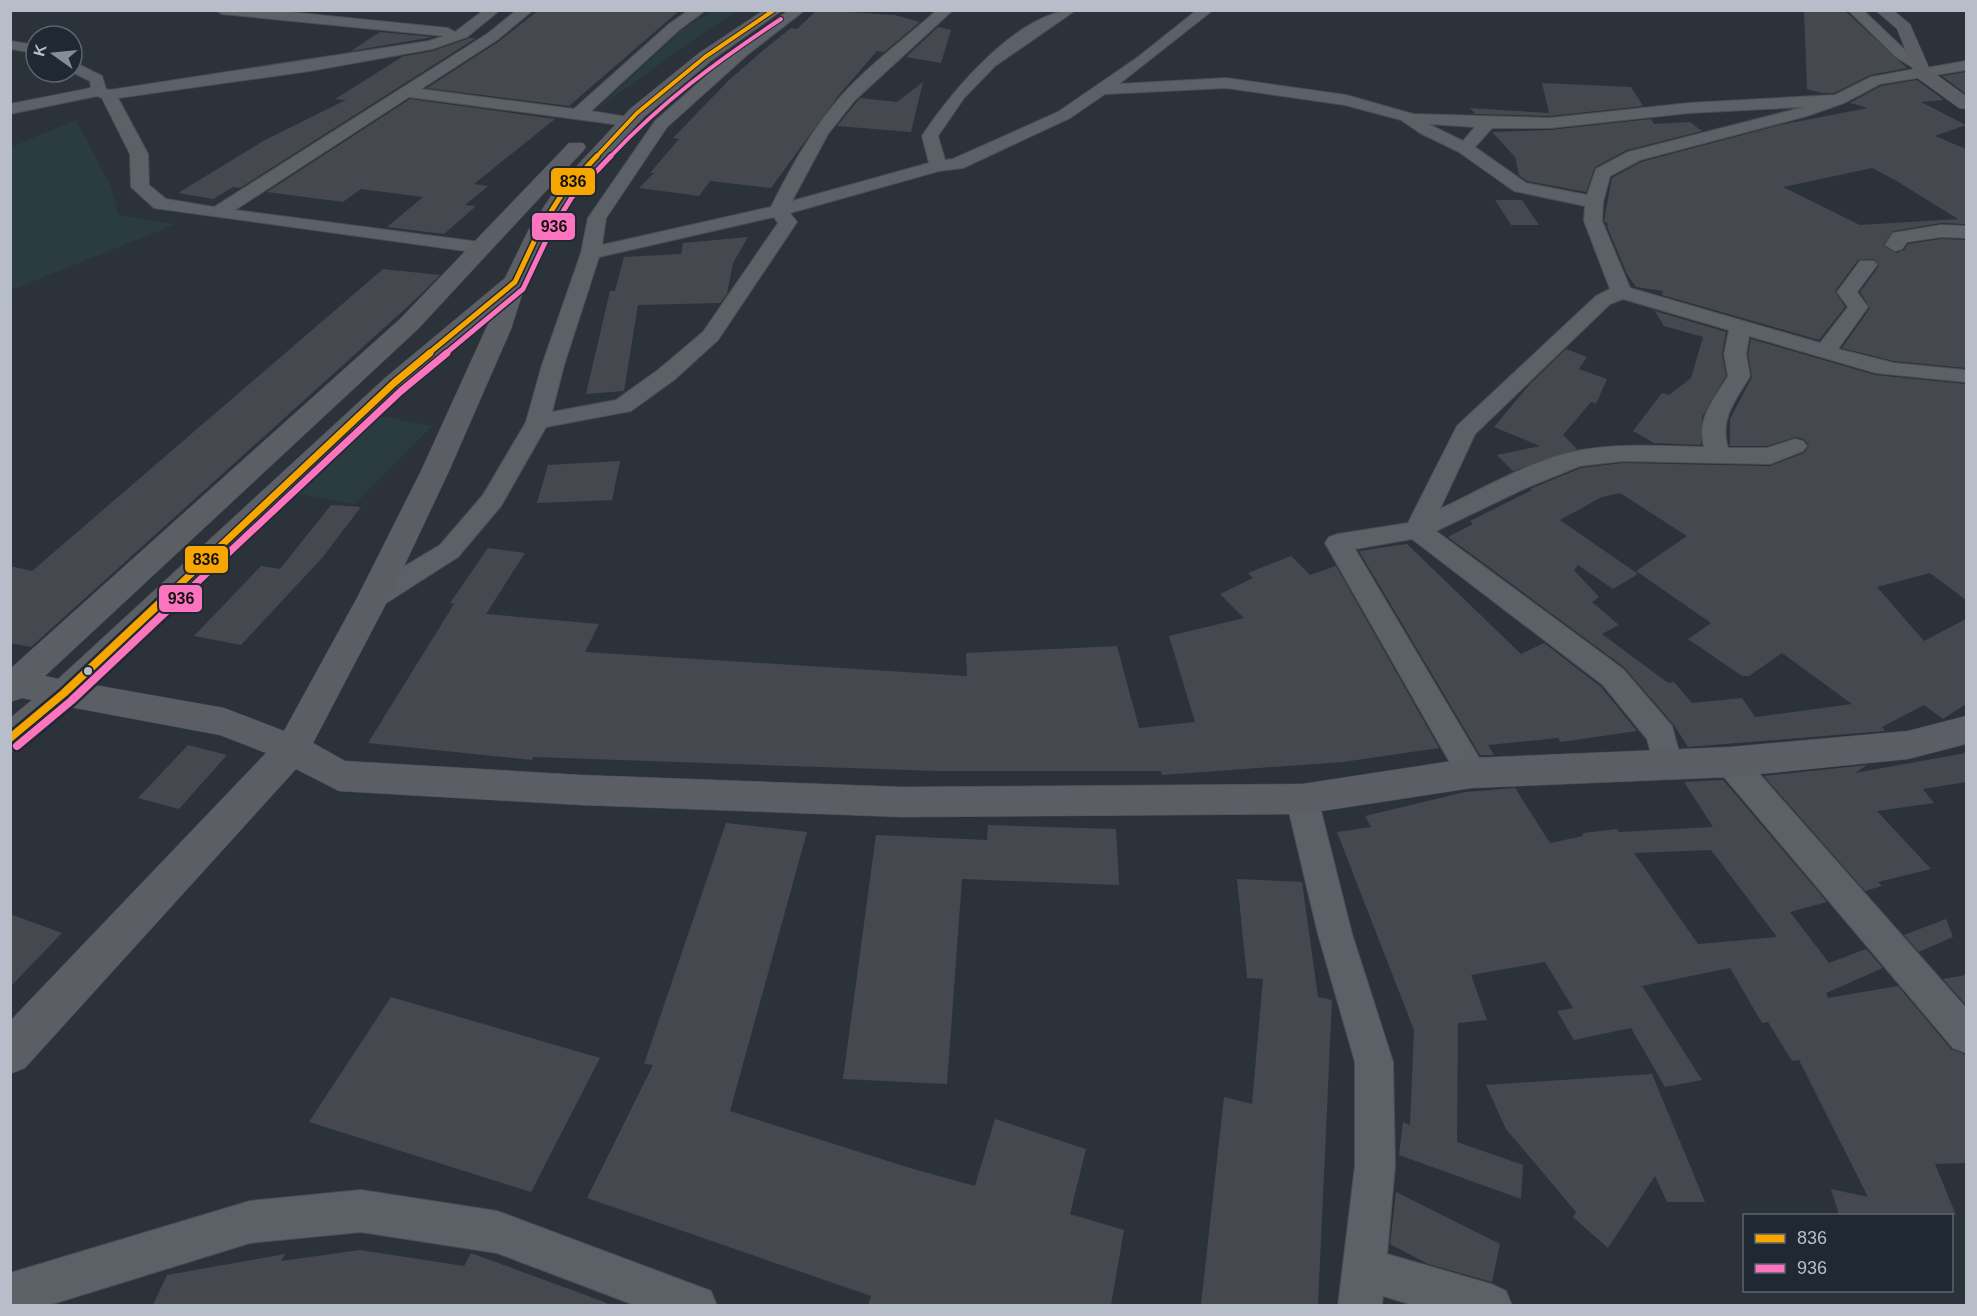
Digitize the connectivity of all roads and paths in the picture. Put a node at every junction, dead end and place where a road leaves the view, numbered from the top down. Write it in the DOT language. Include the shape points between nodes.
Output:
graph roads {
  1 [pos="222,10"];
  2 [pos="493,10"];
  3 [pos="526,10"];
  4 [pos="699,10"];
  5 [pos="756,10"];
  6 [pos="775,10"];
  7 [pos="798,10"];
  8 [pos="946,10"];
  9 [pos="1069,10"];
  10 [pos="1206,10"];
  11 [pos="1855,10"];
  12 [pos="1883,10"];
  13 [pos="462,34"];
  14 [pos="492,37"];
  15 [pos="1143,60"];
  16 [pos="1966,66"];
  17 [pos="1921,69"];
  18 [pos="84,72"];
  19 [pos="1228,84"];
  20 [pos="1101,89"];
  21 [pos="405,92"];
  22 [pos="104,93"];
  23 [pos="1838,100"];
  24 [pos="1966,104"];
  25 [pos="10,109"];
  26 [pos="578,114"];
  27 [pos="1407,117"];
  28 [pos="603,118"];
  29 [pos="628,121"];
  30 [pos="1488,123"];
  31 [pos="1465,148"];
  32 [pos="938,166"];
  33 [pos="1594,202"];
  34 [pos="778,211"];
  35 [pos="217,213"];
  36 [pos="1966,231"];
  37 [pos="1895,245"];
  38 [pos="480,247"];
  39 [pos="591,253"];
  40 [pos="1867,266"];
  41 [pos="515,282"];
  42 [pos="444,288"];
  43 [pos="1621,292"];
  44 [pos="409,324"];
  45 [pos="1740,328"];
  46 [pos="499,329"];
  47 [pos="452,336"];
  48 [pos="1825,351"];
  49 [pos="1966,376"];
  50 [pos="538,422"];
  51 [pos="1795,446"];
  52 [pos="1719,456"];
  53 [pos="1417,530"];
  54 [pos="373,598"];
  55 [pos="13,685"];
  56 [pos="64,693"];
  57 [pos="1966,730"];
  58 [pos="10,738"];
  59 [pos="292,749"];
  60 [pos="1730,762"];
  61 [pos="1667,763"];
  62 [pos="1472,773"];
  63 [pos="1302,799"];
  64 [pos="1966,1035"];
  65 [pos="10,1053"];
  66 [pos="1362,1287"];
  67 [pos="10,1297"];
  68 [pos="19,1305"];
  69 [pos="696,1305"];
  70 [pos="1491,1305"];
  1 -- 13 [label="street"];
  2 -- 13 [label="street"];
  3 -- 14 [label="street"];
  4 -- 26 [label="street" via="674,27"];
  5 -- 28 [label="main road" via="694,50"];
  6 -- 29 [label="main road" via="705,57"];
  7 -- 39 [label="street" via="742,52 661,124 597,218"];
  8 -- 34 [label="street" via="874,71 836,112"];
  9 -- 32 [label="street" via="1025,34 989,61 949,106 930,136"];
  10 -- 15 [label="street"];
  11 -- 17 [label="street"];
  12 -- 17 [label="main road" via="1904,27"];
  13 -- 14 [label="street"];
  13 -- 22 [label="street" via="432,45 310,66"];
  14 -- 21 [label="street"];
  15 -- 19 [label="street"];
  15 -- 20 [label="street"];
  16 -- 17 [label="street"];
  17 -- 23 [label="street" via="1876,80"];
  17 -- 24 [label="main road"];
  18 -- 22 [label="street" via="97,79"];
  19 -- 20 [label="street"];
  19 -- 27 [label="street" via="1346,100"];
  20 -- 32 [label="street" via="1064,115 957,164"];
  21 -- 26 [label="street"];
  21 -- 35 [label="street"];
  22 -- 25 [label="street"];
  22 -- 35 [label="street" via="139,154 140,187 160,204"];
  23 -- 30 [label="street" via="1689,108 1550,123"];
  23 -- 33 [label="street" via="1801,114 1634,156 1602,173"];
  26 -- 28 [label="street"];
  27 -- 30 [label="street"];
  27 -- 31 [label="street"];
  28 -- 29 [label="street"];
  28 -- 38 [label="main road"];
  29 -- 41 [label="main road" via="564,191 540,229"];
  30 -- 31 [label="street"];
  31 -- 33 [label="street" via="1521,188"];
  32 -- 34 [label="street"];
  33 -- 43 [label="street" via="1593,221"];
  34 -- 39 [label="street"];
  34 -- 50 [label="street" via="788,222 711,336 623,406"];
  35 -- 38 [label="street"];
  36 -- 37 [label="street" via="1900,237"];
  38 -- 42 [label="main road"];
  39 -- 50 [label="street"];
  40 -- 48 [label="street" via="1847,292 1858,306"];
  41 -- 42 [label="main road"];
  41 -- 46 [label="main road"];
  41 -- 47 [label="main road"];
  42 -- 44 [label="main road"];
  43 -- 45 [label="street"];
  43 -- 53 [label="street" via="1603,300 1465,431"];
  44 -- 47 [label="main road"];
  44 -- 55 [label="main road"];
  45 -- 48 [label="street"];
  45 -- 52 [label="street" via="1735,354 1739,376 1712,418 1711,435"];
  46 -- 47 [label="main road"];
  46 -- 54 [label="main road"];
  47 -- 56 [label="main road" via="394,383"];
  48 -- 49 [label="street" via="1885,368"];
  50 -- 54 [label="street" via="492,500 449,551"];
  51 -- 52 [label="street" via="1770,456"];
  52 -- 53 [label="street" via="1622,453 1576,459 1519,481"];
  53 -- 61 [label="street" via="1613,677 1661,735"];
  53 -- 62 [label="street" via="1338,543"];
  54 -- 59 [label="main road"];
  55 -- 56 [label="main road"];
  56 -- 58 [label="main road"];
  56 -- 59 [label="main road" via="225,722"];
  57 -- 60 [label="main road" via="1908,745"];
  59 -- 63 [label="main road" via="339,776 581,790 902,802"];
  59 -- 65 [label="main road"];
  60 -- 61 [label="main road"];
  60 -- 64 [label="street"];
  61 -- 62 [label="main road"];
  62 -- 63 [label="main road"];
  63 -- 66 [label="street" via="1335,934 1374,1062 1375,1166"];
  66 -- 70 [label="street"];
  67 -- 68 [label="street"];
  67 -- 69 [label="street" via="250,1222 361,1211 497,1232"];
}
